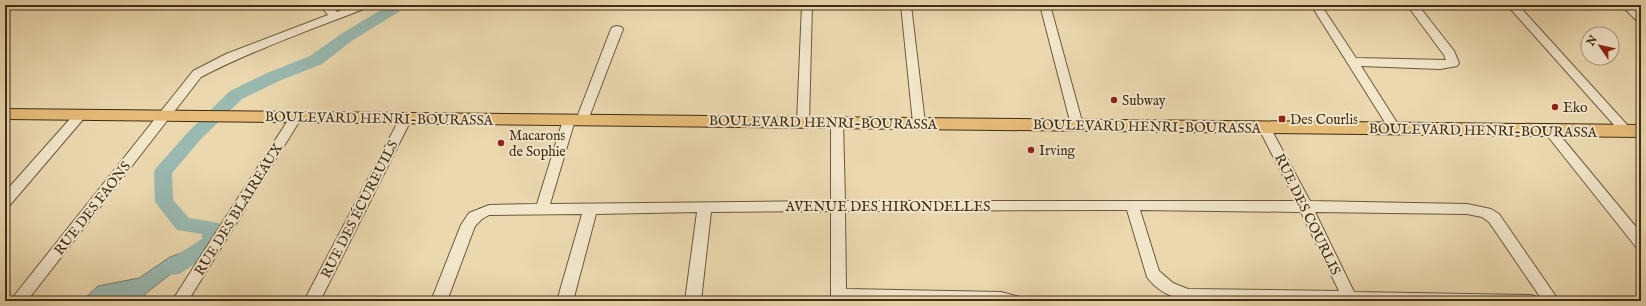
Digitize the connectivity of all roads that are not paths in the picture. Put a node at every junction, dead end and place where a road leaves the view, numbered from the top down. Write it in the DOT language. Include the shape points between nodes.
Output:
graph roads {
  1 [pos="325,5"];
  2 [pos="365,5"];
  3 [pos="807,5"];
  4 [pos="906,5"];
  5 [pos="1045,5"];
  6 [pos="1316,5"];
  7 [pos="1412,5"];
  8 [pos="1512,5"];
  9 [pos="1626,5"];
  10 [pos="335,17"];
  11 [pos="1641,19"];
  12 [pos="617,29"];
  13 [pos="1352,62"];
  14 [pos="5,114"];
  15 [pos="82,114"];
  16 [pos="166,115"];
  17 [pos="296,117"];
  18 [pos="406,118"];
  19 [pos="575,120"];
  20 [pos="803,122"];
  21 [pos="837,123"];
  22 [pos="919,124"];
  23 [pos="1077,125"];
  24 [pos="1264,128"];
  25 [pos="1395,129"];
  26 [pos="1550,131"];
  27 [pos="1634,131"];
  28 [pos="5,201"];
  29 [pos="838,205"];
  30 [pos="1132,205"];
  31 [pos="1305,205"];
  32 [pos="705,207"];
  33 [pos="542,209"];
  34 [pos="590,209"];
  35 [pos="1641,243"];
  36 [pos="838,298"];
  37 [pos="1350,299"];
  38 [pos="18,301"];
  39 [pos="180,301"];
  40 [pos="312,301"];
  41 [pos="439,301"];
  42 [pos="565,301"];
  43 [pos="693,301"];
  44 [pos="1015,301"];
  45 [pos="1531,301"];
  46 [pos="1551,301"];
  1 -- 10 [label="street"];
  2 -- 10 [label="street, RUE DES FAONS"];
  3 -- 20 [label="street"];
  4 -- 22 [label="street"];
  5 -- 23 [label="street"];
  6 -- 13 [label="street"];
  7 -- 13 [label="street" via="1450,54 1453,63 1440,65"];
  8 -- 27 [label="street"];
  9 -- 11 [label="street"];
  10 -- 16 [label="street, RUE DES FAONS" via="230,57 203,71 191,81"];
  12 -- 19 [label="street"];
  13 -- 25 [label="street"];
  14 -- 15 [label="main road, BOULEVARD HENRI-BOURASSA"];
  15 -- 16 [label="main road, BOULEVARD HENRI-BOURASSA"];
  15 -- 28 [label="street"];
  16 -- 17 [label="main road, BOULEVARD HENRI-BOURASSA"];
  16 -- 38 [label="street, RUE DES FAONS"];
  17 -- 18 [label="main road, BOULEVARD HENRI-BOURASSA"];
  17 -- 39 [label="street, RUE DES BLAIREAUX"];
  18 -- 19 [label="main road, BOULEVARD HENRI-BOURASSA"];
  18 -- 40 [label="street, RUE DES ÉCUREUILS"];
  19 -- 20 [label="main road, BOULEVARD HENRI-BOURASSA"];
  19 -- 33 [label="street"];
  20 -- 21 [label="main road, BOULEVARD HENRI-BOURASSA"];
  21 -- 22 [label="main road, BOULEVARD HENRI-BOURASSA"];
  21 -- 29 [label="street"];
  22 -- 23 [label="main road, BOULEVARD HENRI-BOURASSA"];
  23 -- 24 [label="main road, BOULEVARD HENRI-BOURASSA"];
  24 -- 25 [label="main road, BOULEVARD HENRI-BOURASSA"];
  24 -- 31 [label="street, RUE DES COURLIS"];
  25 -- 26 [label="main road, BOULEVARD HENRI-BOURASSA"];
  26 -- 27 [label="main road, BOULEVARD HENRI-BOURASSA"];
  26 -- 35 [label="street"];
  29 -- 30 [label="street, AVENUE DES HIRONDELLES"];
  29 -- 32 [label="street, AVENUE DES HIRONDELLES"];
  29 -- 36 [label="street"];
  30 -- 31 [label="street, AVENUE DES HIRONDELLES"];
  30 -- 37 [label="street" via="1152,273 1157,281 1177,293"];
  31 -- 37 [label="street, RUE DES COURLIS"];
  31 -- 46 [label="street, AVENUE DES HIRONDELLES" via="1467,209 1486,213 1500,224"];
  32 -- 34 [label="street, AVENUE DES HIRONDELLES"];
  32 -- 43 [label="street"];
  33 -- 34 [label="street, AVENUE DES HIRONDELLES"];
  33 -- 41 [label="street, AVENUE DES HIRONDELLES" via="489,210 473,217 463,235"];
  34 -- 42 [label="street"];
  36 -- 44 [label="street" via="1001,298"];
  37 -- 45 [label="street"];
}
